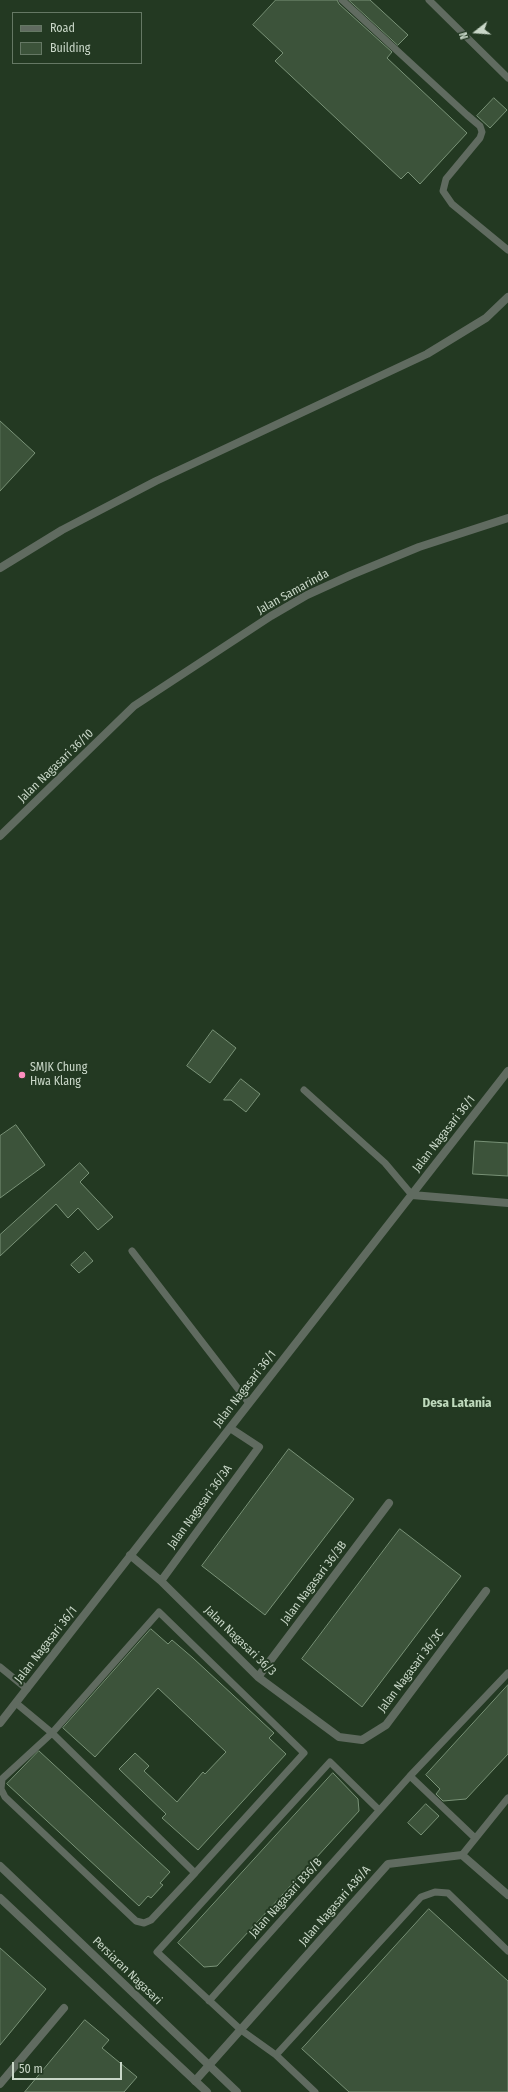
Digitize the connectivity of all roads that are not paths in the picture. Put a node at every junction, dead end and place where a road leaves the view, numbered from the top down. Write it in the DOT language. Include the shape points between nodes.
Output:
graph roads {
  1 [pos="342,0"];
  2 [pos="429,0"];
  3 [pos="508,78"];
  4 [pos="508,250"];
  5 [pos="508,297"];
  6 [pos="508,518"];
  7 [pos="0,568"];
  8 [pos="112,729"];
  9 [pos="0,836"];
  10 [pos="507,1073"];
  11 [pos="304,1090"];
  12 [pos="412,1195"];
  13 [pos="508,1203"];
  14 [pos="132,1251"];
  15 [pos="249,1403"];
  16 [pos="230,1428"];
  17 [pos="389,1503"];
  18 [pos="130,1555"];
  19 [pos="161,1581"];
  20 [pos="486,1591"];
  21 [pos="0,1667"];
  22 [pos="508,1673"];
  23 [pos="258,1677"];
  24 [pos="27,1689"];
  25 [pos="16,1703"];
  26 [pos="0,1723"];
  27 [pos="52,1733"];
  28 [pos="339,1737"];
  29 [pos="410,1776"];
  30 [pos="508,1798"];
  31 [pos="379,1810"];
  32 [pos="475,1838"];
  33 [pos="462,1855"];
  34 [pos="0,1866"];
  35 [pos="195,1873"];
  36 [pos="508,1895"];
  37 [pos="0,1898"];
  38 [pos="508,1951"];
  39 [pos="209,2001"];
  40 [pos="64,2008"];
  41 [pos="242,2030"];
  42 [pos="276,2056"];
  43 [pos="208,2065"];
  44 [pos="195,2081"];
  45 [pos="0,2084"];
  46 [pos="207,2092"];
  47 [pos="237,2092"];
  48 [pos="315,2092"];
  1 -- 4 [label="lane" via="480,126 480,138 446,179 443,191 452,204"];
  2 -- 3 [label="lane"];
  5 -- 7 [label="street" via="486,318 427,354 149,484 62,530"];
  6 -- 8 [label="street, Jalan Samarinda" via="419,547 307,595 134,706"];
  8 -- 9 [label="street, Jalan Nagasari 36/10"];
  10 -- 12 [label="street, Jalan Nagasari 36/1"];
  11 -- 12 [label="lane" via="385,1163"];
  12 -- 13 [label="street"];
  12 -- 15 [label="street, Jalan Nagasari 36/1"];
  14 -- 15 [label="lane"];
  15 -- 16 [label="street, Jalan Nagasari 36/1"];
  16 -- 18 [label="street, Jalan Nagasari 36/1"];
  16 -- 19 [label="street, Jalan Nagasari 36/3A" via="259,1447"];
  17 -- 23 [label="street, Jalan Nagasari 36/3B"];
  18 -- 19 [label="street, Jalan Nagasari 36/3"];
  18 -- 24 [label="street, Jalan Nagasari 36/1"];
  19 -- 23 [label="street, Jalan Nagasari 36/3"];
  20 -- 28 [label="street, Jalan Nagasari 36/3C" via="386,1725 362,1740"];
  21 -- 24 [label="lane"];
  22 -- 29 [label="lane, Jalan Nagasari B36/B"];
  23 -- 28 [label="street, Jalan Nagasari 36/3"];
  24 -- 25 [label="street, Jalan Nagasari 36/1"];
  25 -- 26 [label="street, Jalan Nagasari 36/1"];
  25 -- 27 [label="lane"];
  27 -- 35 [label="lane"];
  27 -- 35 [label="lane" via="2,1779 1,1789 5,1797 136,1921 144,1923 151,1920"];
  27 -- 35 [label="lane" via="159,1612 304,1753"];
  29 -- 31 [label="lane, Jalan Nagasari B36/B"];
  29 -- 32 [label="lane"];
  30 -- 32 [label="lane"];
  31 -- 39 [label="lane, Jalan Nagasari B36/B"];
  31 -- 39 [label="lane" via="330,1762 157,1952"];
  32 -- 33 [label="lane"];
  33 -- 36 [label="street"];
  33 -- 41 [label="street, Jalan Nagasari A36/A" via="388,1864"];
  34 -- 43 [label="street, Persiaran Nagasari"];
  37 -- 44 [label="street"];
  38 -- 42 [label="lane" via="448,1893 435,1892 421,1896"];
  39 -- 41 [label="lane"];
  40 -- 45 [label="street"];
  41 -- 42 [label="lane"];
  41 -- 43 [label="street, Jalan Nagasari A36/A"];
  42 -- 48 [label="lane"];
  43 -- 44 [label="street, Jalan Nagasari A36/A"];
  43 -- 47 [label="street, Persiaran Nagasari"];
  44 -- 46 [label="street"];
}
